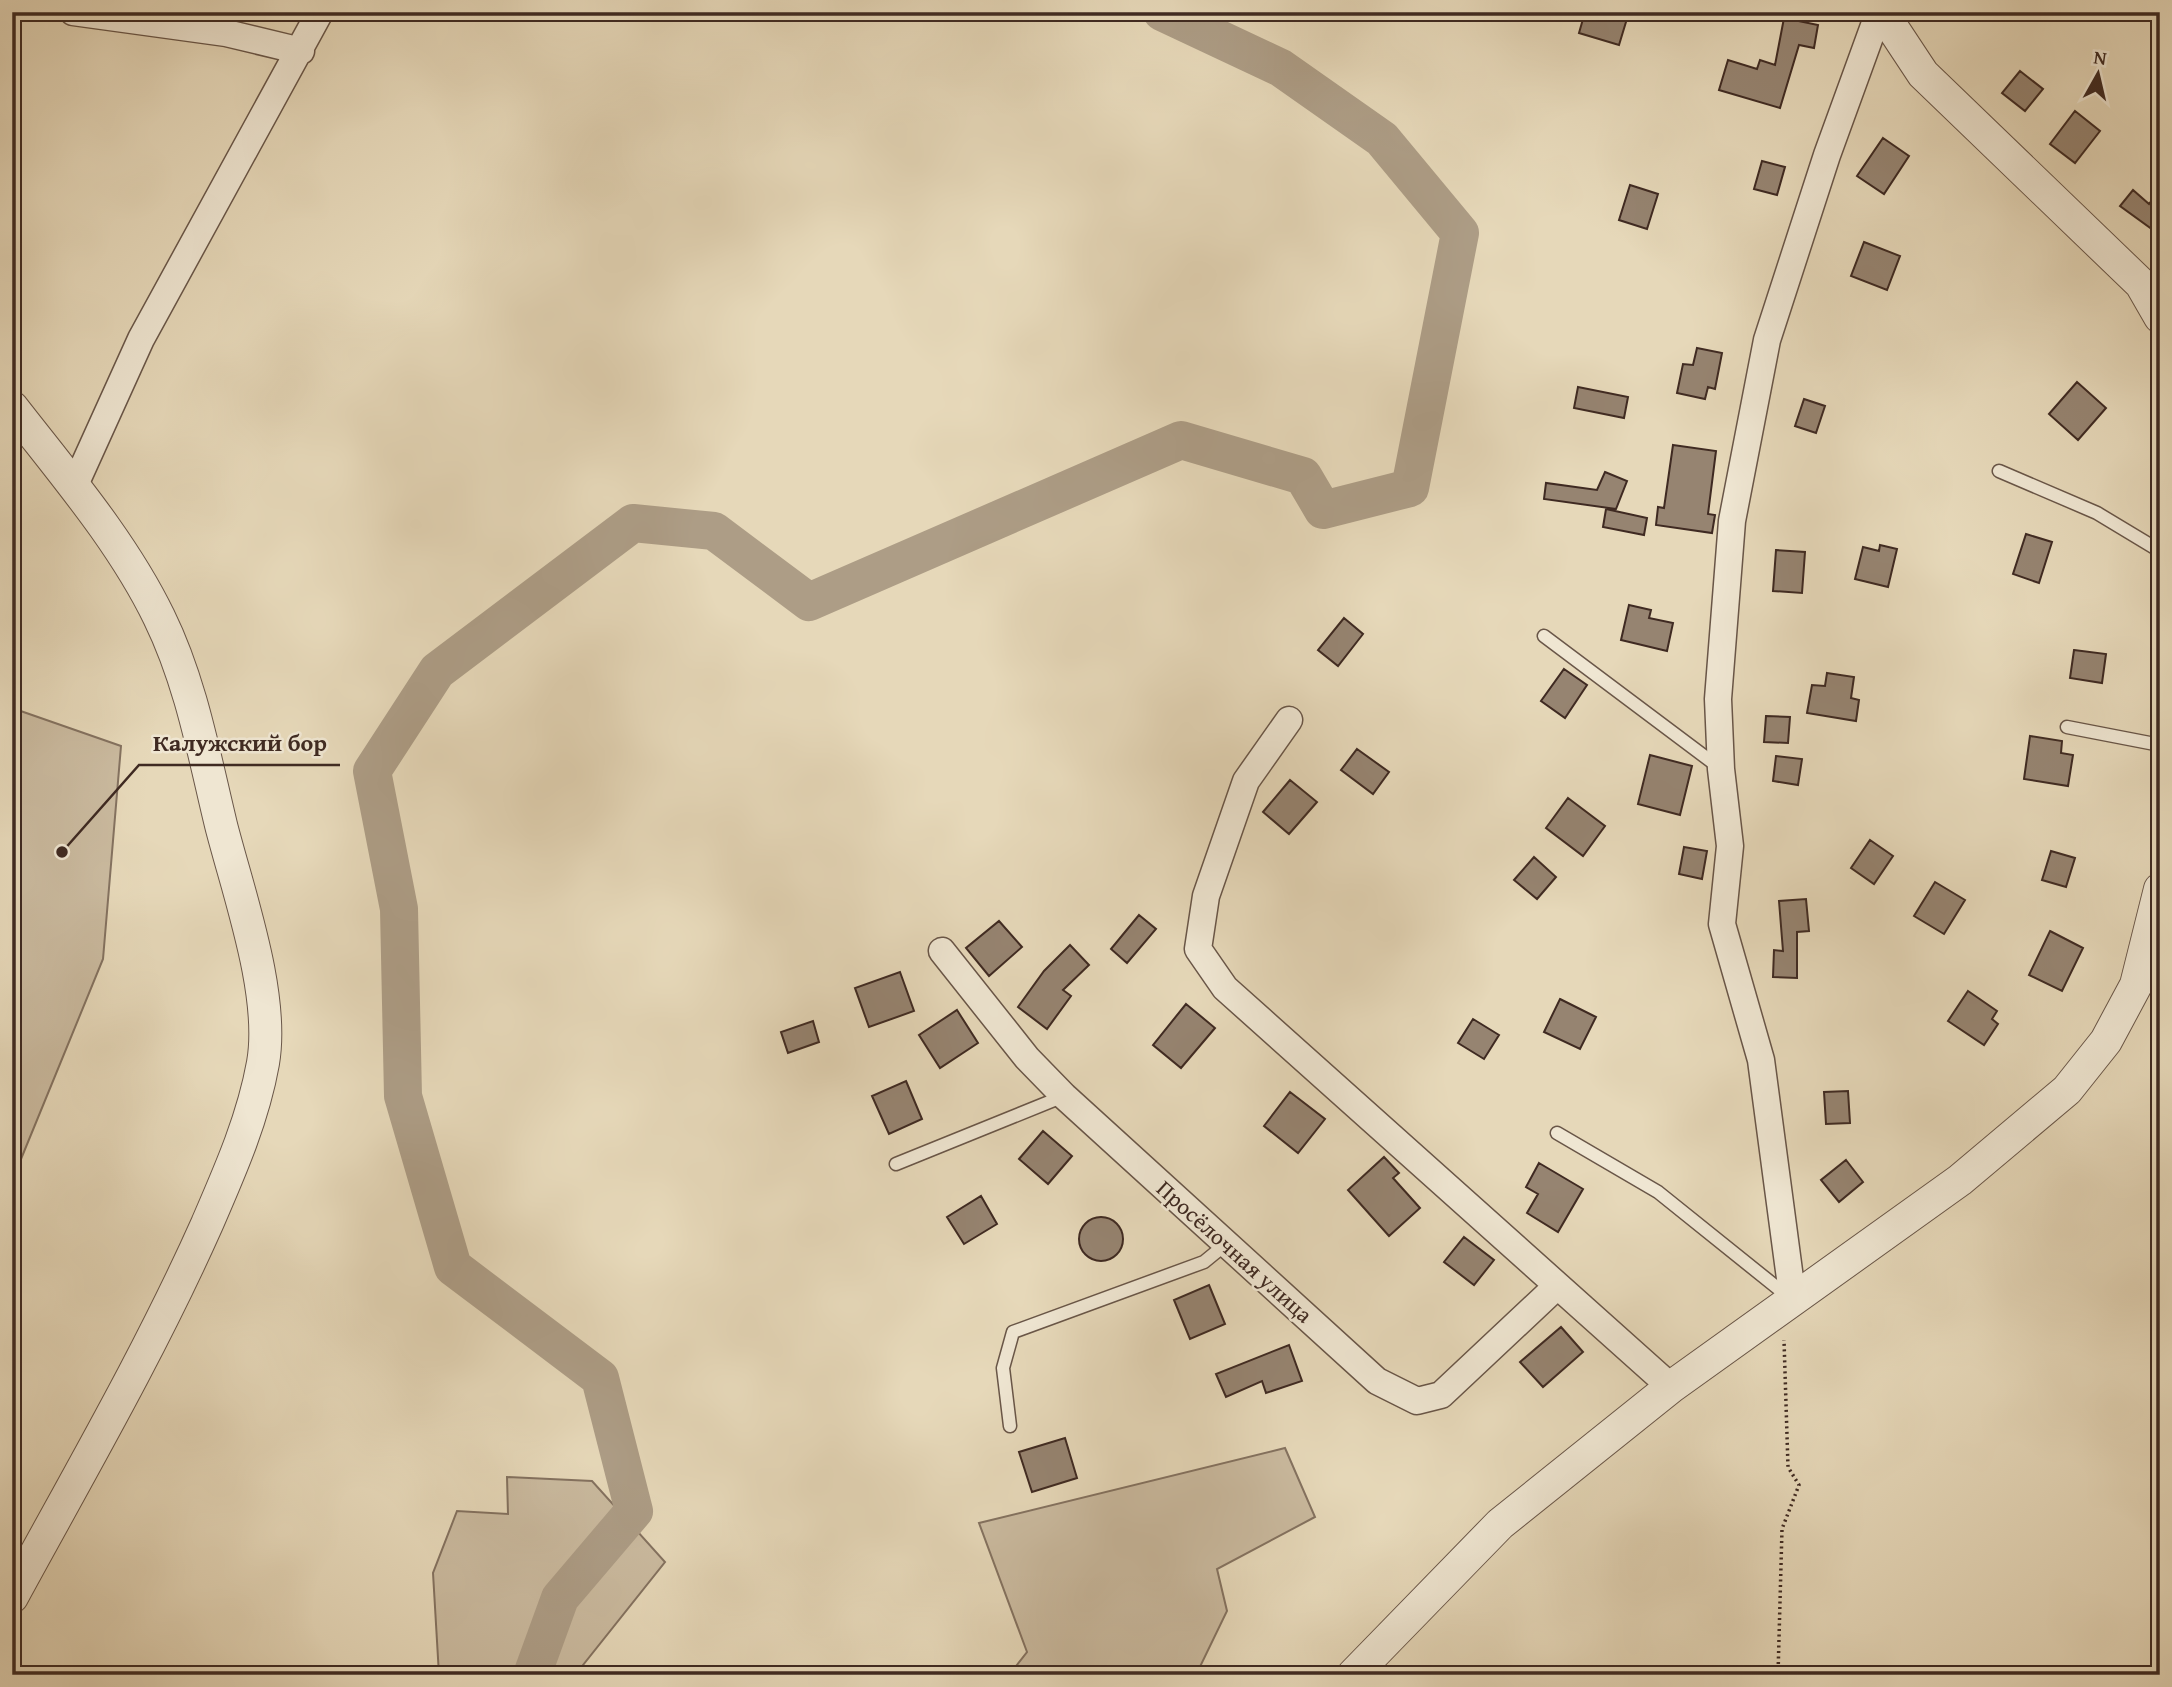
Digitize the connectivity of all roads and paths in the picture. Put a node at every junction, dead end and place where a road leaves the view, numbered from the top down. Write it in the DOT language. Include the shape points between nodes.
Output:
graph roads {
  1 [pos="72,12"];
  2 [pos="320,12"];
  3 [pos="1881,12"];
  4 [pos="300,51"];
  5 [pos="2160,317"];
  6 [pos="12,407"];
  7 [pos="1999,471"];
  8 [pos="74,487"];
  9 [pos="2160,551"];
  10 [pos="1545,636"];
  11 [pos="1289,720"];
  12 [pos="2067,727"];
  13 [pos="2160,745"];
  14 [pos="1721,769"];
  15 [pos="2160,888"];
  16 [pos="942,951"];
  17 [pos="1064,1096"];
  18 [pos="1556,1133"];
  19 [pos="896,1164"];
  20 [pos="1226,1244"];
  21 [pos="1556,1287"];
  22 [pos="1793,1301"];
  23 [pos="1671,1387"];
  24 [pos="1010,1426"];
  25 [pos="12,1597"];
  26 [pos="1353,1675"];
  27 [pos="1777,1675"];
  1 -- 4 [label="street" via="226,33"];
  2 -- 4 [label="street"];
  3 -- 5 [label="street" via="1923,74 2141,284"];
  3 -- 14 [label="street" via="1827,155 1767,340 1732,522 1718,699"];
  4 -- 8 [label="street" via="141,339"];
  6 -- 8 [label="street"];
  7 -- 9 [label="lane" via="2097,513"];
  8 -- 25 [label="street" via="159,616 181,667 255,956 265,1025 264,1059 237,1156 190,1262"];
  10 -- 14 [label="lane"];
  11 -- 21 [label="street" via="1246,781 1206,896 1198,949 1225,988"];
  12 -- 13 [label="lane"];
  14 -- 22 [label="street" via="1730,846 1722,924 1761,1060"];
  15 -- 22 [label="street" via="2136,985 2106,1041 2067,1090 1960,1180"];
  16 -- 17 [label="street, Просёлочная улица" via="1027,1058"];
  17 -- 19 [label="lane"];
  17 -- 20 [label="street, Просёлочная улица"];
  18 -- 22 [label="lane" via="1658,1192"];
  20 -- 21 [label="street, Просёлочная улица" via="1377,1381 1417,1401 1441,1395"];
  20 -- 24 [label="lane" via="1204,1262 1013,1332 1003,1368"];
  21 -- 23 [label="street"];
  22 -- 23 [label="street"];
  22 -- 27 [label="path" via="1784,1341 1788,1467 1799,1485 1782,1528"];
  23 -- 26 [label="street" via="1500,1524"];
}
